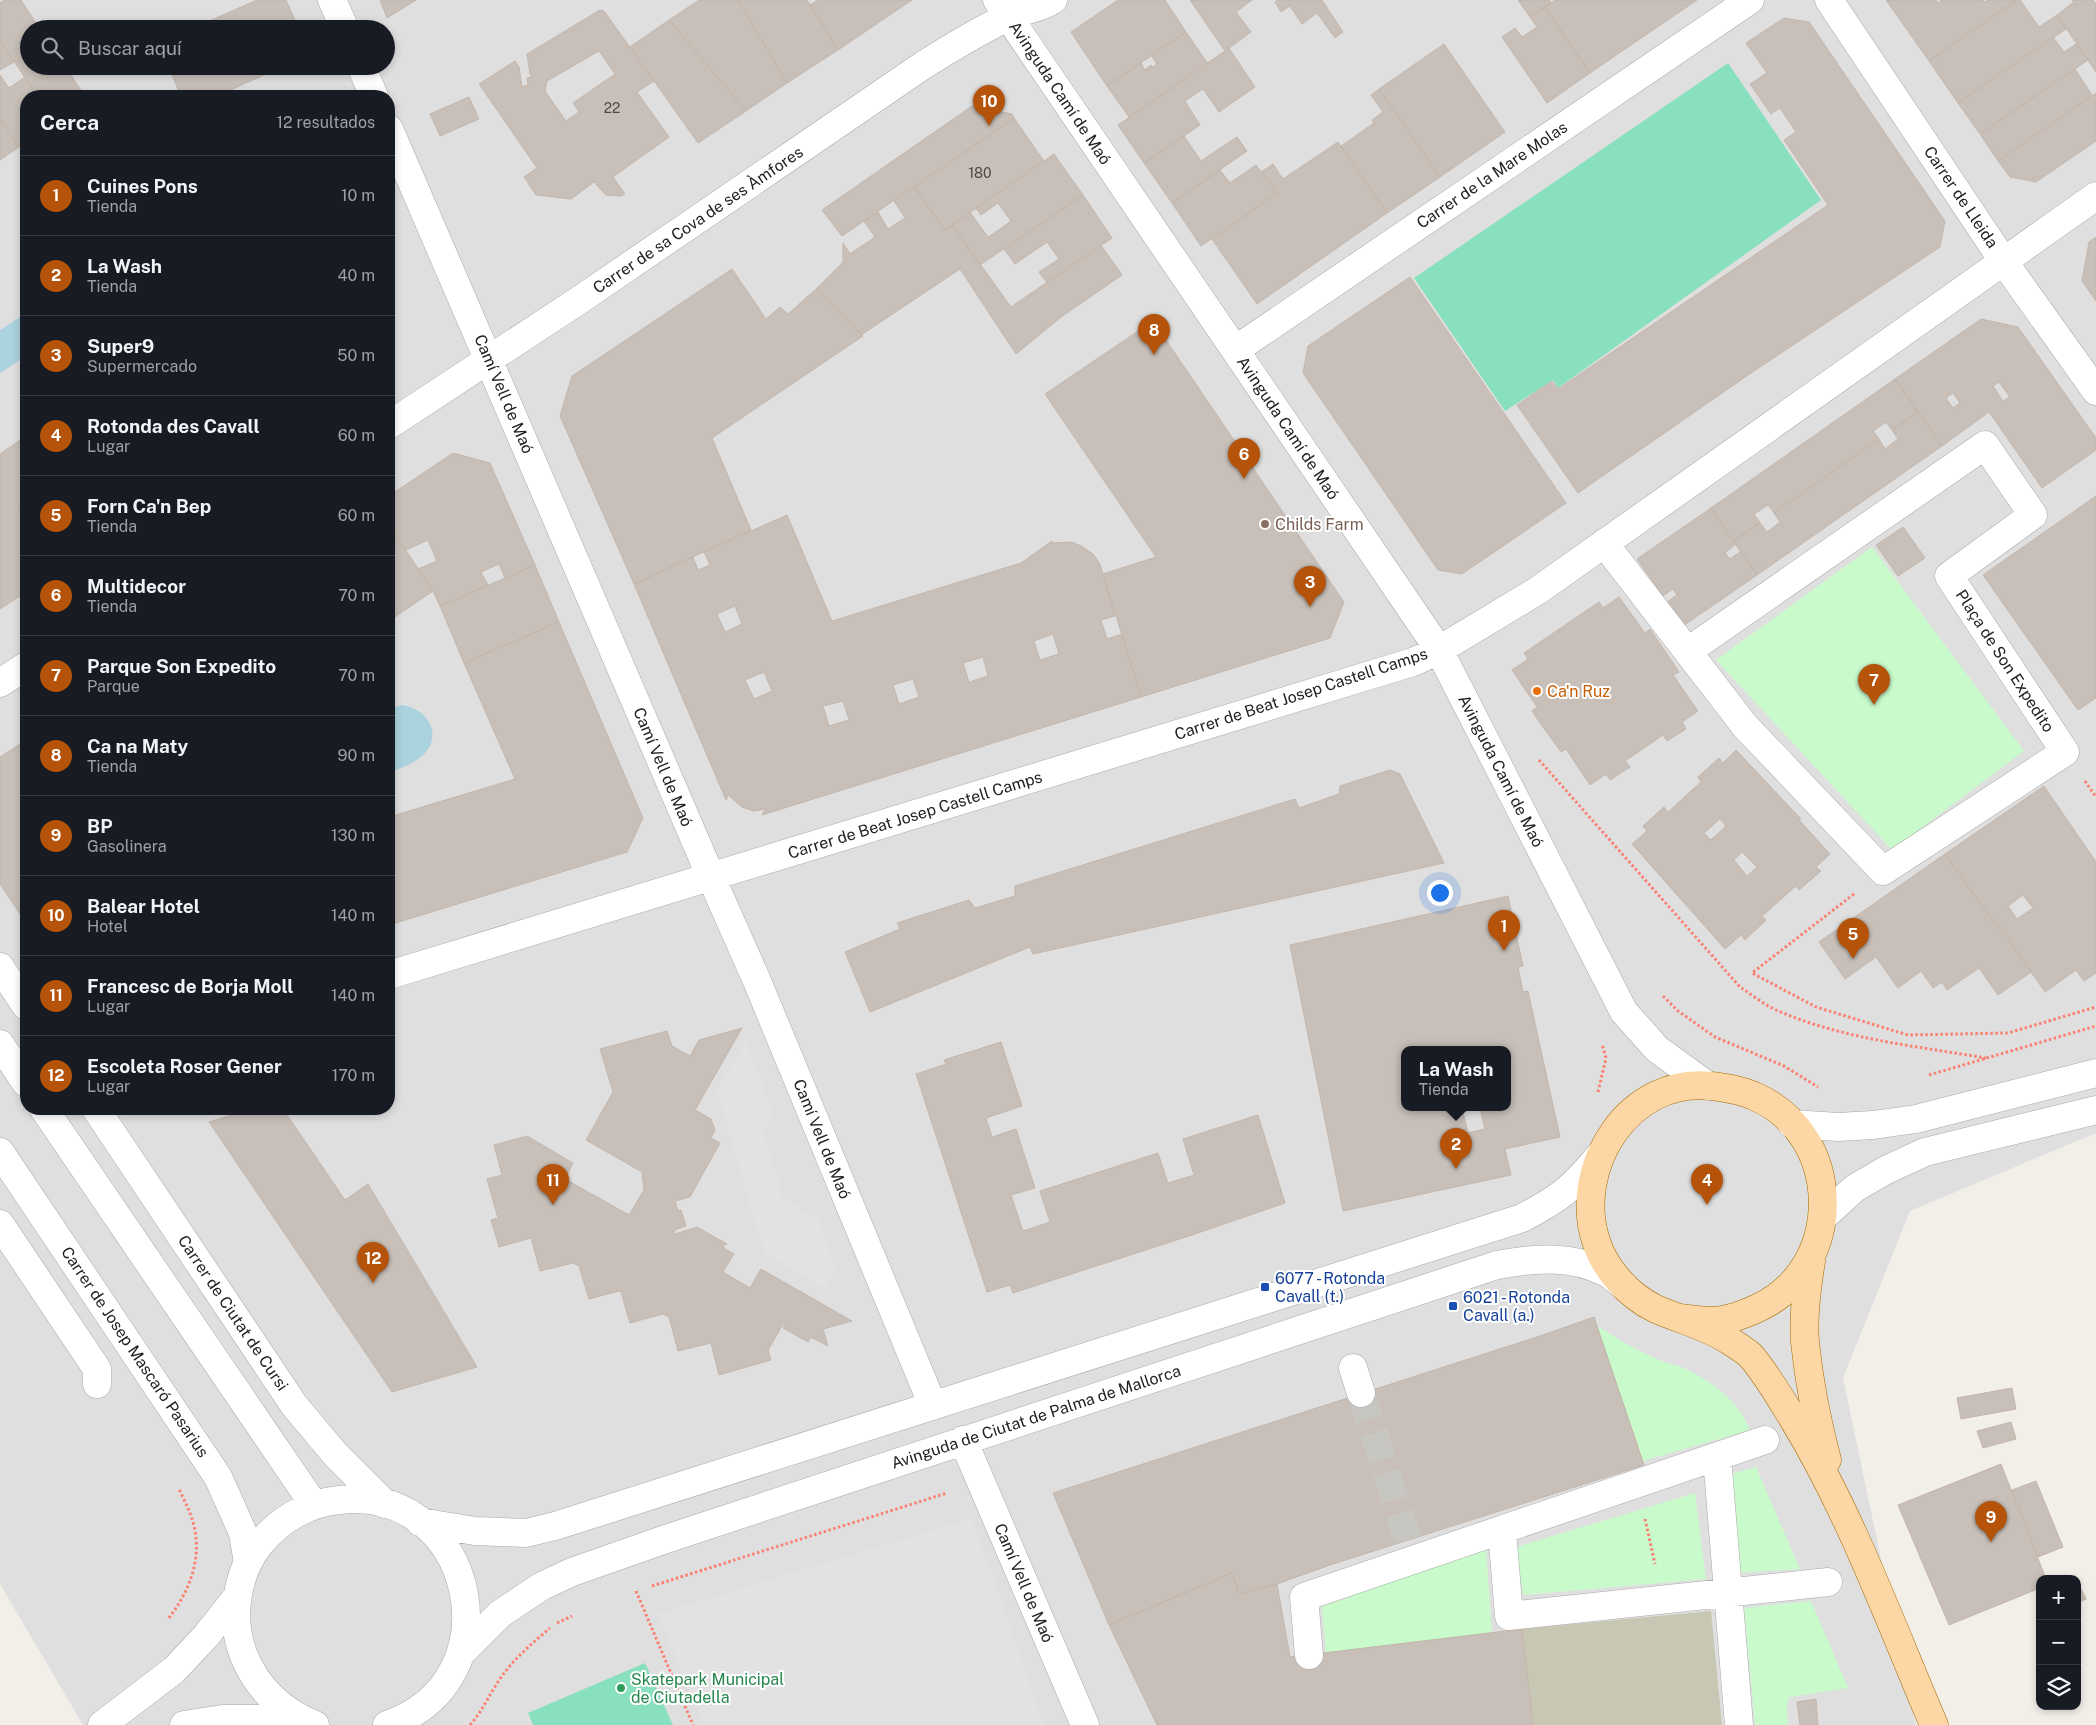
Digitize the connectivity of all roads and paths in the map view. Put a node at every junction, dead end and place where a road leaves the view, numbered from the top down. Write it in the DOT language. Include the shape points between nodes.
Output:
graph roads {
  1 [pos="332,0"];
  2 [pos="1053,0"];
  3 [pos="1750,0"];
  4 [pos="1829,0"];
  5 [pos="1003,8"];
  6 [pos="340,20"];
  7 [pos="365,75"];
  8 [pos="371,90"];
  9 [pos="395,144"];
  10 [pos="2096,196"];
  11 [pos="2004,262"];
  12 [pos="1235,350"];
  13 [pos="489,359"];
  14 [pos="2096,391"];
  15 [pos="395,422"];
  16 [pos="1604,543"];
  17 [pos="1439,650"];
  18 [pos="1688,651"];
  19 [pos="20,670"];
  20 [pos="0,683"];
  21 [pos="1537,758"];
  22 [pos="1883,871"];
  23 [pos="711,877"];
  24 [pos="0,967"];
  25 [pos="395,973"];
  26 [pos="1660,994"];
  27 [pos="20,997"];
  28 [pos="2096,1007"];
  29 [pos="2096,1026"];
  30 [pos="1601,1040"];
  31 [pos="0,1044"];
  32 [pos="1986,1058"];
  33 [pos="2096,1073"];
  34 [pos="20,1074"];
  35 [pos="1920,1078"];
  36 [pos="1708,1086"];
  37 [pos="1826,1091"];
  38 [pos="1597,1095"];
  39 [pos="2096,1110"];
  40 [pos="48,1115"];
  41 [pos="100,1115"];
  42 [pos="1792,1124"];
  43 [pos="0,1152"];
  44 [pos="1599,1156"];
  45 [pos="1823,1217"];
  46 [pos="0,1224"];
  47 [pos="1811,1257"];
  48 [pos="1630,1291"];
  49 [pos="1680,1318"];
  50 [pos="97,1384"];
  51 [pos="933,1406"];
  52 [pos="963,1440"];
  53 [pos="1765,1440"];
  54 [pos="1717,1457"];
  55 [pos="1636,1484"];
  56 [pos="179,1488"];
  57 [pos="953,1493"];
  58 [pos="1837,1498"];
  59 [pos="385,1504"];
  60 [pos="314,1505"];
  61 [pos="420,1522"];
  62 [pos="1502,1530"];
  63 [pos="248,1563"];
  64 [pos="1828,1582"];
  65 [pos="636,1591"];
  66 [pos="1728,1592"];
  67 [pos="628,1594"];
  68 [pos="237,1597"];
  69 [pos="1663,1599"];
  70 [pos="579,1612"];
  71 [pos="164,1623"];
  72 [pos="461,1653"];
  73 [pos="1309,1655"];
  74 [pos="308,1722"];
  75 [pos="102,1725"];
  76 [pos="184,1725"];
  77 [pos="387,1725"];
  78 [pos="470,1725"];
  79 [pos="693,1725"];
  80 [pos="1085,1725"];
  81 [pos="1739,1725"];
  82 [pos="1934,1725"];
  1 -- 6 [label="street"];
  2 -- 5 [label="street, Carrer de sa Cova de ses Àmfores" via="1047,4"];
  3 -- 12 [label="street, Carrer de la Mare Molas"];
  4 -- 11 [label="street, Carrer de Lleida"];
  5 -- 12 [label="street, Avinguda Camí de Maó"];
  5 -- 13 [label="street, Carrer de sa Cova de ses Àmfores" via="982,30 925,64"];
  7 -- 8 [label="street"];
  9 -- 13 [label="street, Camí Vell de Maó"];
  10 -- 11 [label="street, Carrer de Beat Josep Castell Camps"];
  11 -- 14 [label="street, Carrer de Lleida"];
  11 -- 16 [label="street, Carrer de Beat Josep Castell Camps"];
  12 -- 17 [label="street, Avinguda Camí de Maó"];
  13 -- 15 [label="street, Carrer de sa Cova de ses Àmfores"];
  13 -- 23 [label="street, Camí Vell de Maó"];
  16 -- 17 [label="street, Carrer de Beat Josep Castell Camps" via="1538,591"];
  16 -- 18 [label="street"];
  17 -- 23 [label="street, Carrer de Beat Josep Castell Camps" via="1413,662"];
  17 -- 36 [label="street, Avinguda Camí de Maó" via="1624,1012 1657,1049"];
  18 -- 22 [label="street" via="1745,726"];
  18 -- 22 [label="street, Plaça de Son Expedito" via="1985,445 2033,515 1949,576 2065,752"];
  19 -- 20 [label="street"];
  21 -- 32 [label="path" via="1740,987 1774,1009 1822,1027"];
  22 -- 28 [label="path" via="1752,974 1816,1007 1908,1034 2008,1033"];
  23 -- 25 [label="street, Carrer de Beat Josep Castell Camps"];
  23 -- 51 [label="street, Camí Vell de Maó"];
  24 -- 27 [label="street"];
  26 -- 37 [label="path" via="1715,1037 1784,1066"];
  29 -- 32 [label="path"];
  30 -- 38 [label="path" via="1606,1058"];
  31 -- 34 [label="street"];
  32 -- 35 [label="path"];
  33 -- 42 [label="street" via="1916,1119 1838,1127"];
  36 -- 42 [label="main road" via="1755,1096"];
  36 -- 44 [label="main road" via="1684,1086 1640,1105 1625,1118"];
  39 -- 45 [label="street" via="1925,1152 1855,1188"];
  40 -- 60 [label="street"];
  41 -- 59 [label="street, Carrer de Ciutat de Cursi" via="294,1404 335,1454"];
  42 -- 45 [label="main road" via="1808,1144 1818,1167"];
  43 -- 63 [label="street, Carrer de Josep Mascaró Pasarius" via="218,1477 242,1533"];
  44 -- 48 [label="main road" via="1592,1184 1592,1224 1610,1269"];
  44 -- 51 [label="street" via="1578,1182 1551,1203 1522,1218"];
  45 -- 47 [label="main road"];
  46 -- 50 [label="street" via="97,1369"];
  47 -- 49 [label="main road" via="1794,1282 1770,1302 1742,1316 1711,1321"];
  47 -- 58 [label="main road" via="1805,1341 1820,1435"];
  48 -- 49 [label="main road" via="1653,1307"];
  48 -- 52 [label="street, Avinguda de Ciutat de Palma de Mallorca" via="1607,1272 1559,1258 1497,1265"];
  49 -- 58 [label="main road" via="1718,1333 1749,1354 1805,1438"];
  51 -- 61 [label="street" via="526,1533 475,1531"];
  52 -- 72 [label="street, Avinguda de Ciutat de Palma de Mallorca" via="572,1572 542,1586 500,1614"];
  52 -- 80 [label="street, Camí Vell de Maó"];
  53 -- 54 [label="street"];
  54 -- 55 [label="street"];
  54 -- 66 [label="street"];
  55 -- 62 [label="street"];
  55 -- 69 [label="path"];
  56 -- 71 [label="path" via="193,1522 197,1557 188,1588"];
  57 -- 65 [label="path" via="943,1492"];
  58 -- 82 [label="main road"];
  59 -- 60 [label="street" via="349,1498"];
  59 -- 61 [label="street"];
  60 -- 63 [label="street" via="297,1512 268,1534"];
  61 -- 72 [label="street" via="438,1538 462,1580 467,1604"];
  62 -- 69 [label="street" via="1509,1616"];
  62 -- 73 [label="street" via="1411,1550 1304,1597"];
  63 -- 68 [label="street"];
  64 -- 66 [label="street"];
  65 -- 67 [label="path"];
  65 -- 79 [label="path"];
  66 -- 69 [label="street"];
  66 -- 81 [label="street"];
  68 -- 74 [label="street" via="240,1646 249,1668 262,1689 280,1706"];
  68 -- 75 [label="street" via="174,1670"];
  70 -- 78 [label="path" via="554,1625 521,1652"];
  72 -- 77 [label="street" via="442,1688 429,1701"];
  74 -- 76 [label="street" via="223,1718"];
}
